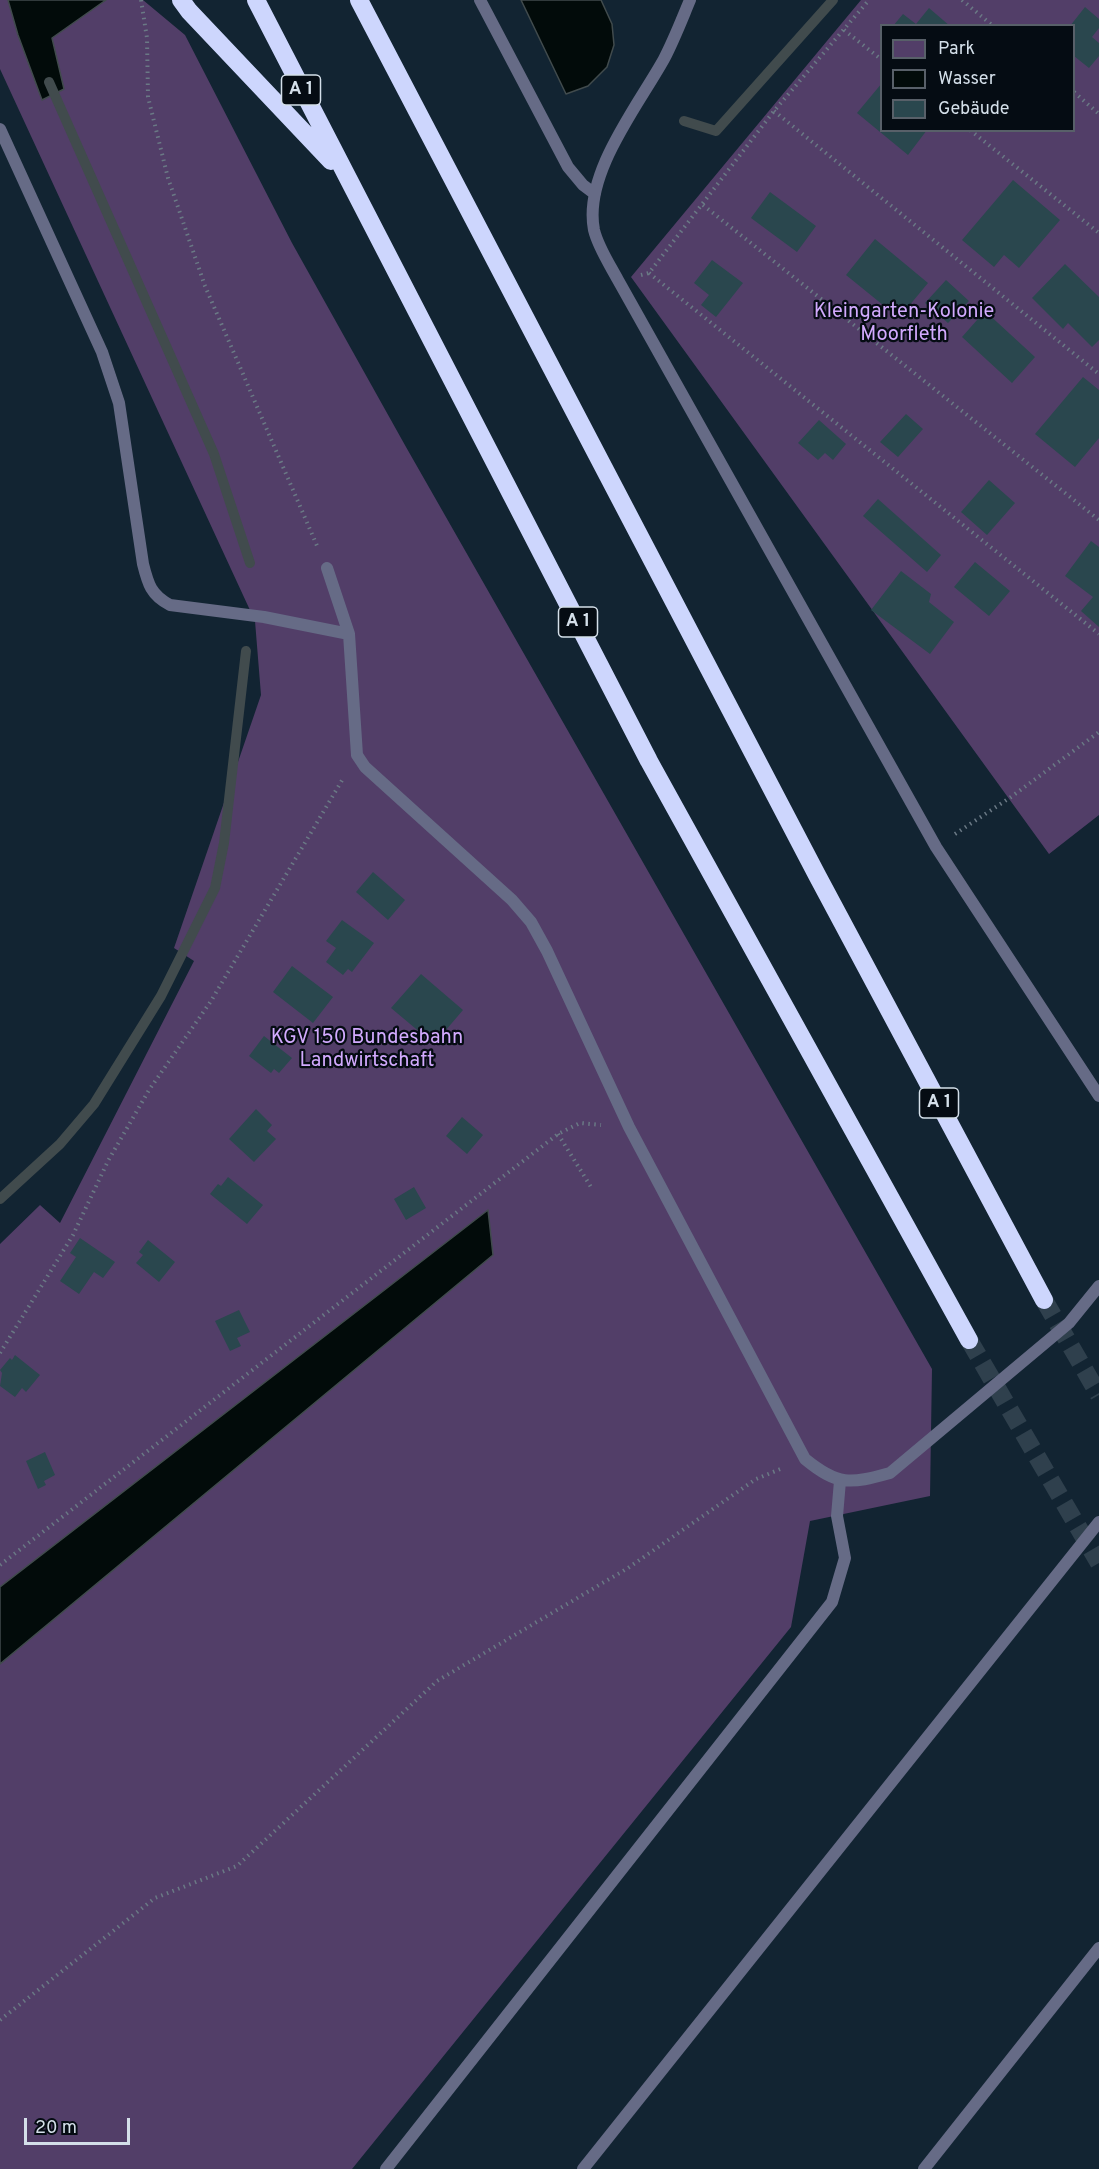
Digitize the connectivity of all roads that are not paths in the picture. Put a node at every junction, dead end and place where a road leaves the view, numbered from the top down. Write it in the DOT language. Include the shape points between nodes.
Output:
graph roads {
  1 [pos="181,0"];
  2 [pos="256,0"];
  3 [pos="359,0"];
  4 [pos="480,0"];
  5 [pos="690,0"];
  6 [pos="0,129"];
  7 [pos="348,179"];
  8 [pos="595,194"];
  9 [pos="327,568"];
  10 [pos="349,634"];
  11 [pos="1099,1096"];
  12 [pos="1099,1286"];
  13 [pos="1044,1300"];
  14 [pos="969,1340"];
  15 [pos="840,1481"];
  16 [pos="1099,1522"];
  17 [pos="1099,1948"];
  18 [pos="386,2169"];
  19 [pos="583,2169"];
  20 [pos="924,2169"];
  1 -- 7 [label="highway"];
  2 -- 7 [label="highway, A 1"];
  3 -- 13 [label="highway, A 1"];
  4 -- 8 [label="lane" via="568,168"];
  5 -- 8 [label="lane" via="666,56 614,146"];
  6 -- 10 [label="lane" via="102,352 119,403 142,564 157,598 170,605 264,616"];
  7 -- 14 [label="highway, A 1" via="649,761"];
  8 -- 11 [label="lane" via="594,230 603,251 936,847"];
  9 -- 10 [label="lane"];
  10 -- 15 [label="lane" via="357,755 365,767 513,900 531,922 629,1127 805,1459 823,1474"];
  12 -- 15 [label="lane" via="1069,1323 890,1473 863,1481"];
  15 -- 18 [label="lane" via="837,1516 845,1558 832,1602"];
  16 -- 19 [label="lane"];
  17 -- 20 [label="lane"];
}
